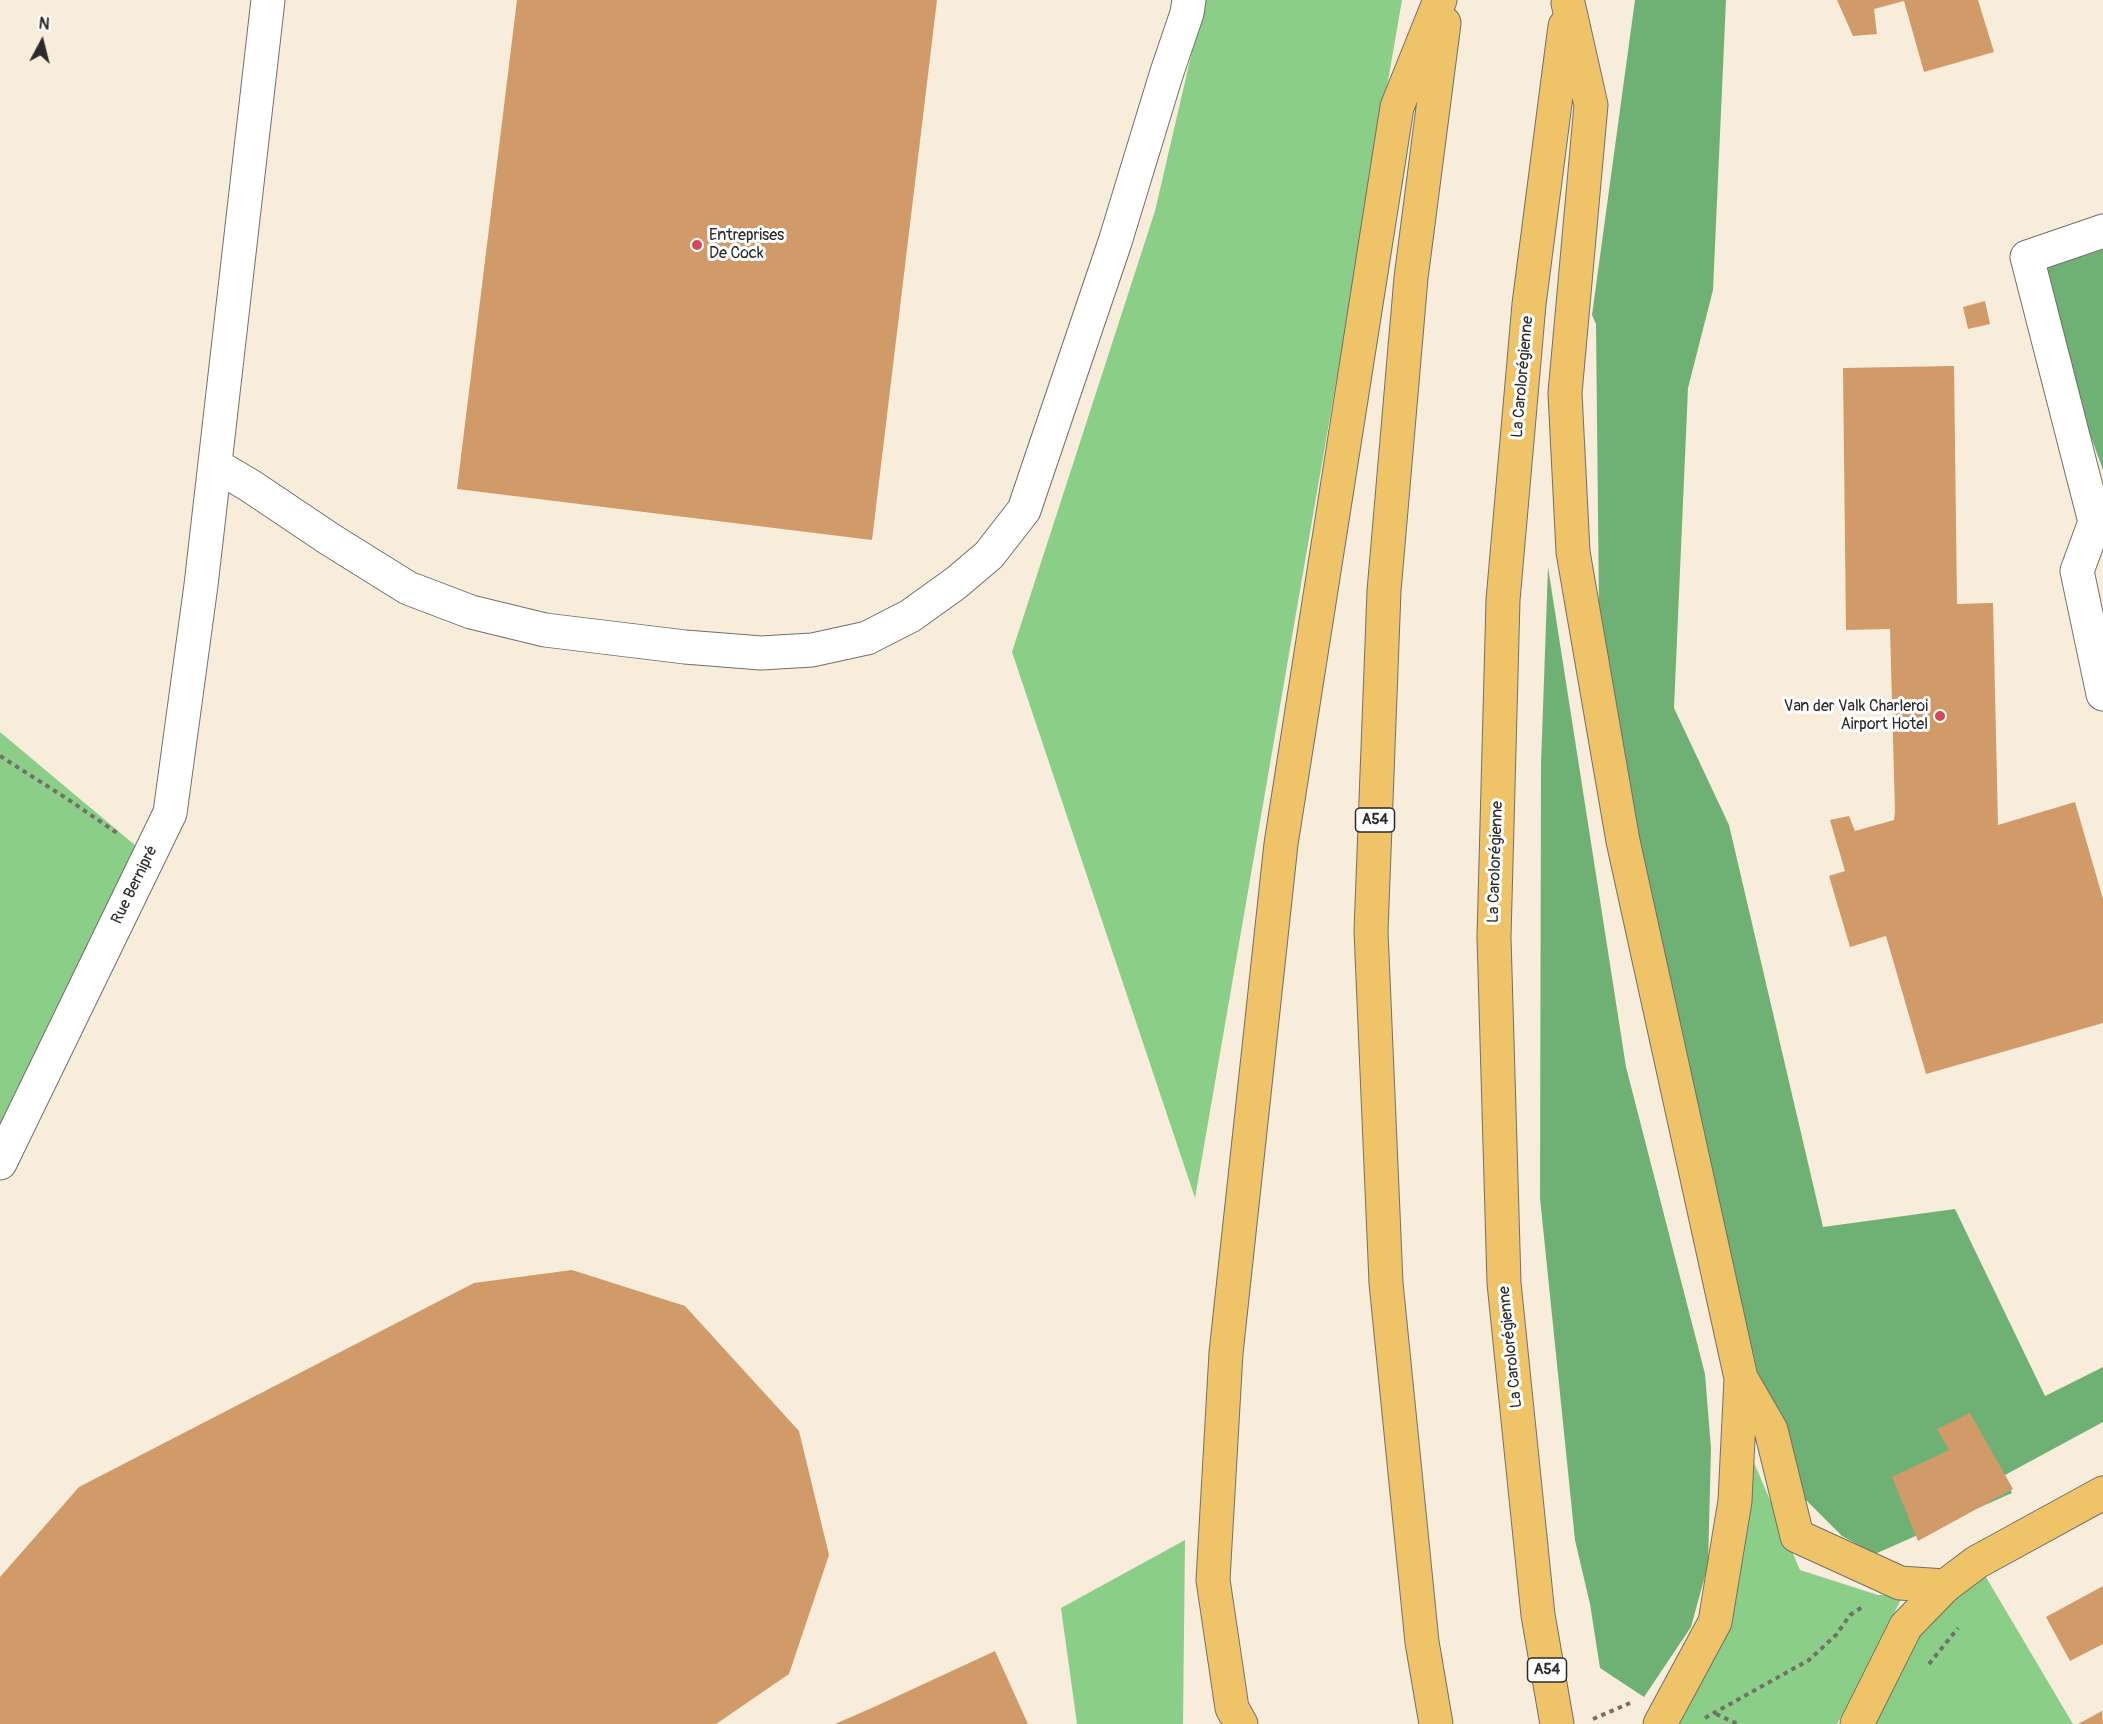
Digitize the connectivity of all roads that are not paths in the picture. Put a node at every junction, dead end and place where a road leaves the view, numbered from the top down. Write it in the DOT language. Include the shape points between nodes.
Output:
graph roads {
  1 [pos="268,0"];
  2 [pos="1189,0"];
  3 [pos="1440,0"];
  4 [pos="1447,0"];
  5 [pos="1568,2"];
  6 [pos="2103,231"];
  7 [pos="215,465"];
  8 [pos="2103,694"];
  9 [pos="0,1163"];
  10 [pos="1741,1378"];
  11 [pos="2103,1493"];
  12 [pos="1945,1586"];
  13 [pos="1663,1716"];
  14 [pos="1241,1724"];
  15 [pos="1436,1724"];
  16 [pos="1557,1724"];
  17 [pos="1857,1724"];
  1 -- 7 [label="street, Rue Bernipré"];
  2 -- 7 [label="street" via="1115,242 1024,510 988,555 956,583 910,616 867,638 812,650 761,653 544,630 471,612 408,588"];
  3 -- 14 [label="main road" via="1397,107 1281,844 1226,1353 1213,1580 1232,1708"];
  4 -- 15 [label="main road, A54" via="1411,278 1384,591 1371,931 1386,1283 1422,1642"];
  5 -- 10 [label="main road" via="1591,105 1564,393 1573,552 1623,841"];
  5 -- 16 [label="main road, La Carolorégienne / A54" via="1530,304 1503,600 1494,938 1504,1283 1538,1615"];
  6 -- 8 [label="street" via="2027,257 2095,522 2077,571"];
  7 -- 9 [label="street, Rue Bernipré" via="170,813"];
  10 -- 12 [label="main road" via="1771,1431 1797,1536 1900,1583"];
  10 -- 13 [label="main road" via="1735,1501 1715,1622"];
  11 -- 12 [label="main road" via="1977,1562"];
  12 -- 17 [label="main road" via="1906,1626"];
}
